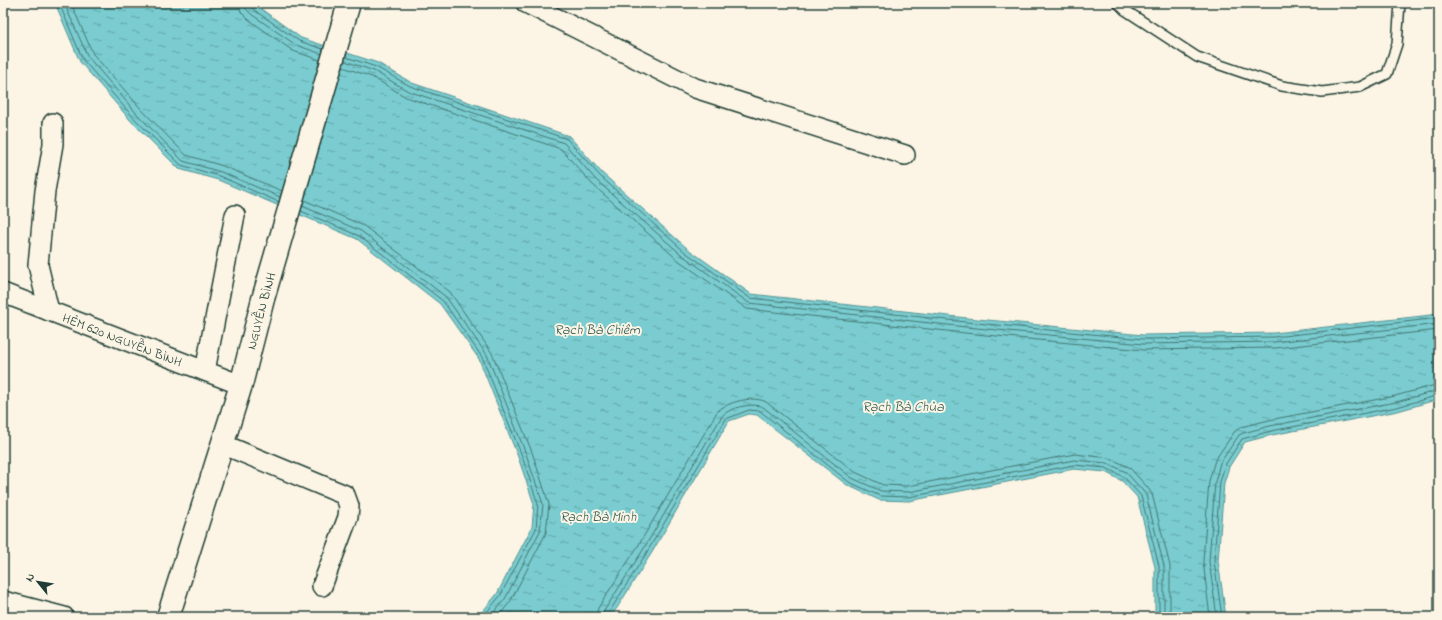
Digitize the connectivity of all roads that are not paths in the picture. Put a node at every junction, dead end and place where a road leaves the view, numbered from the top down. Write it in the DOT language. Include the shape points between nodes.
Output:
graph roads {
  1 [pos="349,3"];
  2 [pos="526,3"];
  3 [pos="1118,3"];
  4 [pos="1400,3"];
  5 [pos="53,123"];
  6 [pos="905,155"];
  7 [pos="235,215"];
  8 [pos="3,293"];
  9 [pos="49,311"];
  10 [pos="205,371"];
  11 [pos="241,385"];
  12 [pos="222,444"];
  13 [pos="322,586"];
  14 [pos="3,601"];
  15 [pos="64,617"];
  16 [pos="168,617"];
  1 -- 11 [label="main road, NGUYỄN BÌNH" via="263,299"];
  2 -- 6 [label="street" via="695,88"];
  3 -- 4 [label="lane" via="1197,57 1282,86 1322,92 1360,87 1387,74 1397,44"];
  5 -- 9 [label="street" via="53,144 45,191 38,265"];
  7 -- 10 [label="street"];
  8 -- 9 [label="street, HẺM 620 NGUYỄN BÌNH"];
  9 -- 10 [label="street, HẺM 620 NGUYỄN BÌNH"];
  10 -- 11 [label="street, HẺM 620 NGUYỄN BÌNH"];
  11 -- 12 [label="main road, NGUYỄN BÌNH"];
  12 -- 13 [label="street" via="345,495 349,506 348,517"];
  12 -- 16 [label="main road, NGUYỄN BÌNH"];
  14 -- 15 [label="street"];
}
